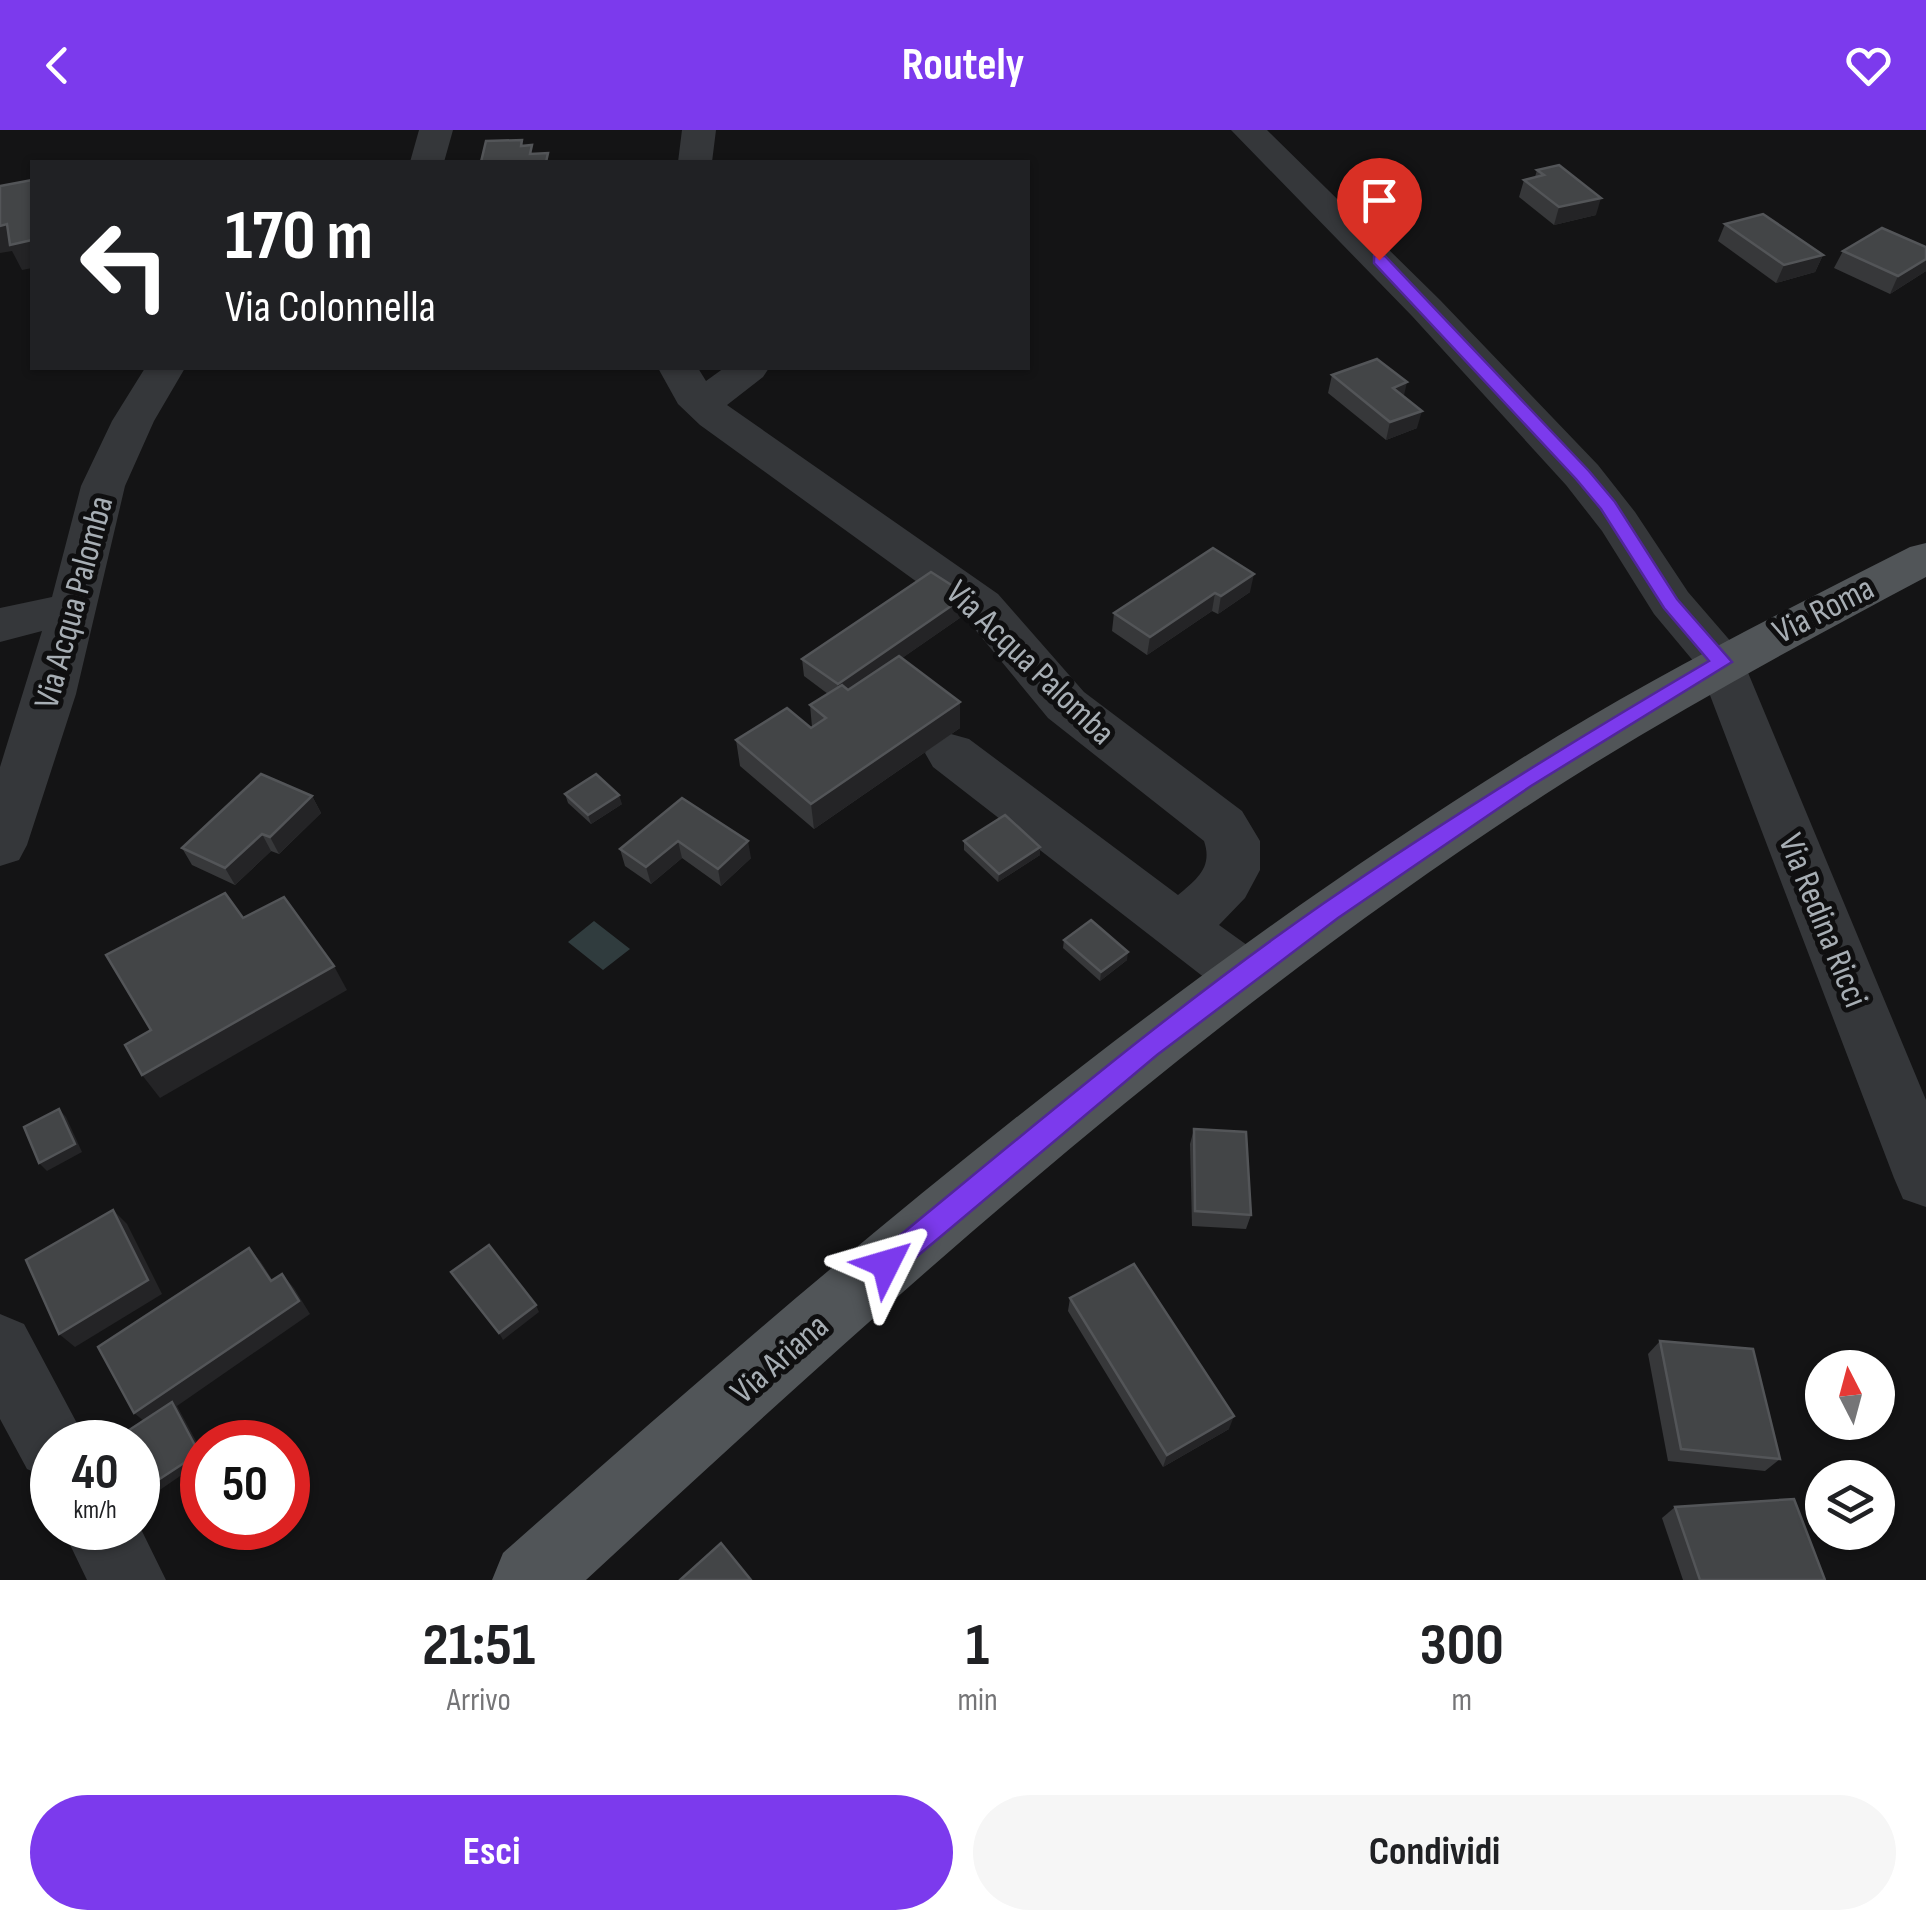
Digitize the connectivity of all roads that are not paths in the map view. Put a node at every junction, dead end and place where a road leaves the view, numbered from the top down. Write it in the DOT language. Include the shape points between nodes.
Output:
graph roads {
  1 [pos="436,130"];
  2 [pos="700,130"];
  3 [pos="1248,130"];
  4 [pos="428,160"];
  5 [pos="695,160"];
  6 [pos="164,370"];
  7 [pos="743,370"];
  8 [pos="690,386"];
  9 [pos="1926,558"];
  10 [pos="72,608"];
  11 [pos="0,625"];
  12 [pos="1722,662"];
  13 [pos="951,753"];
  14 [pos="0,845"];
  15 [pos="1178,926"];
  16 [pos="1244,975"];
  17 [pos="1926,1178"];
  18 [pos="0,1348"];
  19 [pos="39,1420"];
  20 [pos="111,1550"];
  21 [pos="128,1580"];
  22 [pos="530,1580"];
  1 -- 4 [label="street"];
  2 -- 5 [label="street"];
  3 -- 12 [label="street" via="1582,475 1670,604"];
  6 -- 10 [label="street, Via Acqua Palomba" via="103,486"];
  7 -- 8 [label="street"];
  8 -- 15 [label="street, Via Acqua Palomba" via="981,605 1066,705 1224,826 1236,849 1232,873"];
  9 -- 12 [label="main road, Via Roma"];
  10 -- 11 [label="street"];
  10 -- 14 [label="street, Via Acqua Palomba"];
  12 -- 16 [label="main road, Via Ariana" via="1474,812"];
  12 -- 17 [label="street, Via Redina Ricci"];
  13 -- 15 [label="street"];
  15 -- 16 [label="street"];
  16 -- 22 [label="main road, Via Ariana" via="886,1264"];
  18 -- 19 [label="street"];
  20 -- 21 [label="street"];
}
